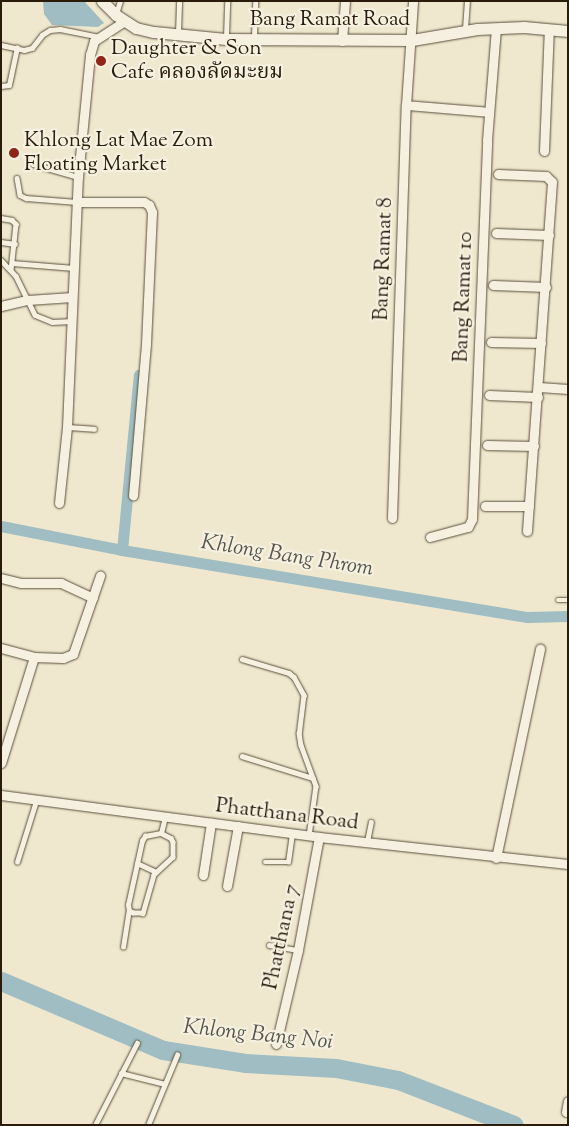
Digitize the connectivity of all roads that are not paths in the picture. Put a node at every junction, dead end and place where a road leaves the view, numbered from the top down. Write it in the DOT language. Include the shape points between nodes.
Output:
graph roads {
  1 [pos="102,1"];
  2 [pos="120,1"];
  3 [pos="179,1"];
  4 [pos="227,1"];
  5 [pos="255,1"];
  6 [pos="345,1"];
  7 [pos="413,1"];
  8 [pos="467,1"];
  9 [pos="120,18"];
  10 [pos="496,28"];
  11 [pos="549,29"];
  12 [pos="465,31"];
  13 [pos="568,31"];
  14 [pos="178,33"];
  15 [pos="100,37"];
  16 [pos="226,39"];
  17 [pos="254,40"];
  18 [pos="412,40"];
  19 [pos="342,41"];
  20 [pos="1,45"];
  21 [pos="16,48"];
  22 [pos="1,86"];
  23 [pos="406,105"];
  24 [pos="489,112"];
  25 [pos="544,151"];
  26 [pos="33,164"];
  27 [pos="498,174"];
  28 [pos="78,177"];
  29 [pos="17,178"];
  30 [pos="78,202"];
  31 [pos="1,218"];
  32 [pos="496,233"];
  33 [pos="549,235"];
  34 [pos="1,242"];
  35 [pos="14,244"];
  36 [pos="1,260"];
  37 [pos="12,263"];
  38 [pos="74,268"];
  39 [pos="11,270"];
  40 [pos="492,285"];
  41 [pos="546,287"];
  42 [pos="72,297"];
  43 [pos="28,300"];
  44 [pos="1,306"];
  45 [pos="72,322"];
  46 [pos="491,342"];
  47 [pos="542,343"];
  48 [pos="539,386"];
  49 [pos="568,389"];
  50 [pos="489,395"];
  51 [pos="538,396"];
  52 [pos="67,427"];
  53 [pos="94,429"];
  54 [pos="487,445"];
  55 [pos="534,446"];
  56 [pos="133,495"];
  57 [pos="59,504"];
  58 [pos="485,506"];
  59 [pos="529,506"];
  60 [pos="392,518"];
  61 [pos="527,531"];
  62 [pos="430,537"];
  63 [pos="100,576"];
  64 [pos="1,578"];
  65 [pos="93,598"];
  66 [pos="558,600"];
  67 [pos="568,600"];
  68 [pos="1,648"];
  69 [pos="540,649"];
  70 [pos="34,657"];
  71 [pos="242,659"];
  72 [pos="242,756"];
  73 [pos="1,763"];
  74 [pos="314,778"];
  75 [pos="1,796"];
  76 [pos="36,800"];
  77 [pos="165,817"];
  78 [pos="370,822"];
  79 [pos="211,823"];
  80 [pos="238,826"];
  81 [pos="161,833"];
  82 [pos="292,834"];
  83 [pos="309,836"];
  84 [pos="319,837"];
  85 [pos="367,843"];
  86 [pos="496,858"];
  87 [pos="17,862"];
  88 [pos="137,862"];
  89 [pos="265,862"];
  90 [pos="568,864"];
  91 [pos="156,872"];
  92 [pos="203,874"];
  93 [pos="227,886"];
  94 [pos="129,911"];
  95 [pos="269,945"];
  96 [pos="123,947"];
  97 [pos="298,950"];
  98 [pos="137,1043"];
  99 [pos="276,1044"];
  100 [pos="177,1055"];
  101 [pos="121,1073"];
  102 [pos="165,1084"];
  103 [pos="95,1125"];
  104 [pos="148,1125"];
  1 -- 9 [label="street, Bang Ramat Road"];
  2 -- 9 [label="lane"];
  3 -- 14 [label="lane"];
  4 -- 16 [label="lane"];
  5 -- 17 [label="lane"];
  6 -- 19 [label="street"];
  7 -- 18 [label="street, Bang Ramat 8"];
  8 -- 12 [label="lane"];
  9 -- 14 [label="street, Bang Ramat Road" via="136,28"];
  9 -- 15 [label="street"];
  10 -- 11 [label="street, Bang Ramat Road"];
  10 -- 12 [label="street, Bang Ramat Road"];
  10 -- 24 [label="street, Bang Ramat 10"];
  11 -- 13 [label="street, Bang Ramat Road"];
  11 -- 25 [label="street"];
  12 -- 18 [label="street, Bang Ramat Road"];
  14 -- 16 [label="street, Bang Ramat Road"];
  15 -- 21 [label="lane" via="83,32 50,30 32,48"];
  15 -- 28 [label="street" via="94,41 90,55"];
  16 -- 17 [label="street, Bang Ramat Road"];
  17 -- 19 [label="street, Bang Ramat Road"];
  18 -- 19 [label="street, Bang Ramat Road"];
  18 -- 23 [label="street, Bang Ramat 8"];
  20 -- 21 [label="lane"];
  21 -- 22 [label="lane" via="9,85"];
  23 -- 24 [label="street"];
  23 -- 60 [label="street, Bang Ramat 8"];
  24 -- 62 [label="street, Bang Ramat 10" via="472,519 468,527"];
  26 -- 28 [label="lane"];
  27 -- 33 [label="street" via="546,176 551,179"];
  28 -- 30 [label="street"];
  29 -- 30 [label="lane" via="20,195 26,198"];
  30 -- 38 [label="street"];
  30 -- 56 [label="street" via="144,202 152,212 146,344"];
  31 -- 35 [label="lane" via="16,224"];
  32 -- 33 [label="street"];
  33 -- 41 [label="street"];
  34 -- 35 [label="lane"];
  35 -- 37 [label="lane"];
  36 -- 39 [label="lane"];
  37 -- 38 [label="lane"];
  37 -- 39 [label="lane"];
  38 -- 42 [label="street"];
  39 -- 43 [label="lane"];
  40 -- 41 [label="street"];
  41 -- 47 [label="street"];
  42 -- 43 [label="street"];
  42 -- 45 [label="street"];
  43 -- 44 [label="street"];
  43 -- 45 [label="lane" via="35,315 42,320"];
  45 -- 52 [label="street"];
  46 -- 47 [label="street"];
  47 -- 48 [label="street"];
  48 -- 49 [label="street"];
  48 -- 51 [label="street"];
  50 -- 51 [label="street"];
  51 -- 55 [label="street"];
  52 -- 53 [label="lane"];
  52 -- 57 [label="street"];
  54 -- 55 [label="street"];
  55 -- 59 [label="street"];
  58 -- 59 [label="street"];
  59 -- 61 [label="street"];
  63 -- 65 [label="street"];
  64 -- 65 [label="street" via="21,583 61,583"];
  65 -- 70 [label="street" via="73,654 63,658"];
  66 -- 67 [label="lane"];
  68 -- 70 [label="street"];
  69 -- 86 [label="street"];
  70 -- 73 [label="street"];
  71 -- 74 [label="lane" via="289,673 302,690 300,739"];
  72 -- 74 [label="lane"];
  74 -- 83 [label="lane" via="316,793"];
  75 -- 76 [label="street, Phatthana Road"];
  76 -- 77 [label="street, Phatthana Road"];
  76 -- 87 [label="lane"];
  77 -- 79 [label="street, Phatthana Road"];
  77 -- 81 [label="lane"];
  78 -- 85 [label="lane"];
  79 -- 80 [label="street, Phatthana Road"];
  79 -- 92 [label="street"];
  80 -- 82 [label="street, Phatthana Road"];
  80 -- 93 [label="street"];
  81 -- 88 [label="lane" via="145,836"];
  81 -- 91 [label="lane" via="171,838 174,851 169,862"];
  82 -- 83 [label="street, Phatthana Road"];
  82 -- 89 [label="lane" via="288,862"];
  83 -- 84 [label="street, Phatthana Road"];
  84 -- 85 [label="street, Phatthana Road"];
  84 -- 97 [label="street, Phatthana 7"];
  85 -- 86 [label="street, Phatthana Road"];
  86 -- 90 [label="street, Phatthana Road"];
  88 -- 91 [label="lane"];
  88 -- 94 [label="lane"];
  91 -- 94 [label="lane" via="146,909 140,914"];
  94 -- 96 [label="lane"];
  95 -- 97 [label="lane"];
  97 -- 99 [label="street, Phatthana 7"];
  98 -- 101 [label="lane"];
  100 -- 102 [label="lane"];
  101 -- 102 [label="lane"];
  101 -- 103 [label="lane"];
  102 -- 104 [label="lane"];
}
